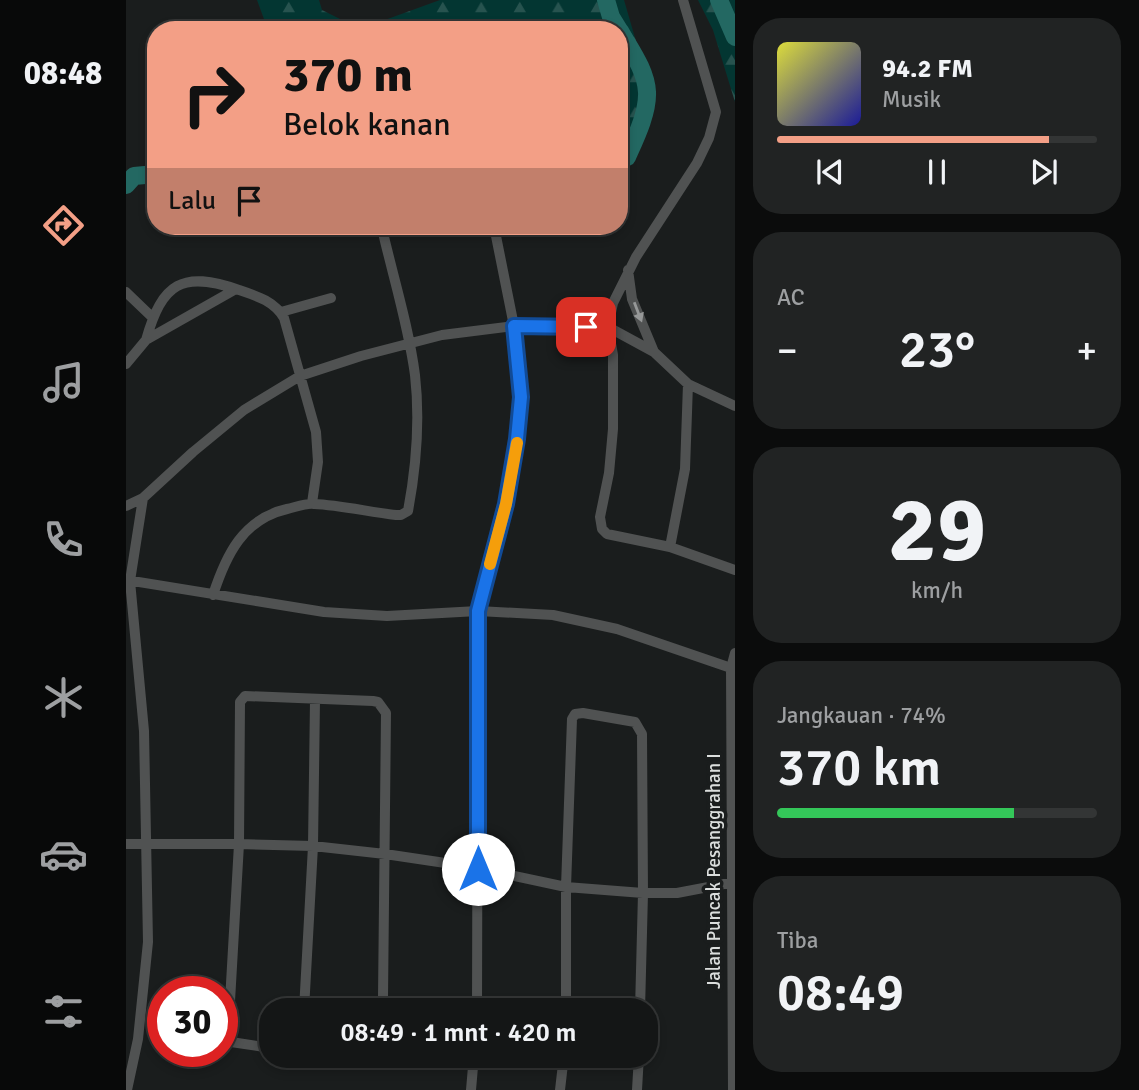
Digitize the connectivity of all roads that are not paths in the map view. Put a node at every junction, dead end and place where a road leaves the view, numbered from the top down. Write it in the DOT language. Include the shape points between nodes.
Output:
graph roads {
  1 [pos="683,0"];
  2 [pos="496,235"];
  3 [pos="384,237"];
  4 [pos="628,271"];
  5 [pos="236,289"];
  6 [pos="126,292"];
  7 [pos="331,298"];
  8 [pos="281,312"];
  9 [pos="153,318"];
  10 [pos="514,326"];
  11 [pos="608,327"];
  12 [pos="146,340"];
  13 [pos="410,342"];
  14 [pos="654,352"];
  15 [pos="126,364"];
  16 [pos="300,376"];
  17 [pos="688,384"];
  18 [pos="735,406"];
  19 [pos="143,498"];
  20 [pos="312,503"];
  21 [pos="126,506"];
  22 [pos="670,547"];
  23 [pos="735,570"];
  24 [pos="128,580"];
  25 [pos="213,595"];
  26 [pos="478,611"];
  27 [pos="735,653"];
  28 [pos="731,668"];
  29 [pos="315,700"];
  30 [pos="126,844"];
  31 [pos="146,844"];
  32 [pos="239,844"];
  33 [pos="313,846"];
  34 [pos="385,854"];
  35 [pos="478,869"];
  36 [pos="733,882"];
  37 [pos="566,887"];
  38 [pos="643,893"];
  39 [pos="305,998"];
  40 [pos="383,998"];
  41 [pos="477,998"];
  42 [pos="566,998"];
  43 [pos="640,998"];
  44 [pos="259,1046"];
  45 [pos="473,1068"];
  46 [pos="563,1068"];
  47 [pos="638,1068"];
  48 [pos="127,1090"];
  49 [pos="471,1090"];
  50 [pos="560,1090"];
  51 [pos="637,1090"];
  52 [pos="733,1090"];
  1 -- 4 [label="street" via="716,112 714,122 691,175"];
  2 -- 10 [label="street"];
  3 -- 13 [label="street"];
  4 -- 11 [label="street"];
  4 -- 14 [label="street, one-way" via="632,299"];
  5 -- 8 [label="street" via="268,301"];
  5 -- 9 [label="street" via="212,281 189,282 167,292"];
  5 -- 12 [label="street"];
  6 -- 9 [label="street"];
  7 -- 8 [label="street"];
  8 -- 16 [label="street"];
  9 -- 12 [label="street"];
  10 -- 11 [label="street"];
  10 -- 13 [label="street"];
  10 -- 26 [label="street" via="521,397 515,459"];
  11 -- 14 [label="street"];
  11 -- 22 [label="street" via="613,355 613,429 602,529 607,534"];
  12 -- 15 [label="street"];
  13 -- 16 [label="street"];
  13 -- 20 [label="street" via="417,401 408,511 396,515"];
  14 -- 17 [label="street"];
  16 -- 19 [label="street" via="244,410"];
  16 -- 20 [label="street" via="317,446"];
  17 -- 18 [label="street"];
  17 -- 22 [label="street" via="685,469"];
  19 -- 21 [label="street"];
  19 -- 24 [label="street"];
  20 -- 25 [label="street" via="269,514 243,533 227,557"];
  22 -- 23 [label="street"];
  24 -- 25 [label="street"];
  24 -- 31 [label="street" via="144,731"];
  25 -- 26 [label="street" via="358,615"];
  26 -- 28 [label="street" via="553,615 617,629"];
  26 -- 35 [label="street"];
  27 -- 28 [label="street, Jalan Puncak Pesanggrahan I"];
  28 -- 36 [label="street, Jalan Puncak Pesanggrahan I"];
  29 -- 32 [label="street" via="242,698"];
  29 -- 33 [label="street"];
  29 -- 34 [label="street" via="373,701 386,713"];
  30 -- 31 [label="street"];
  31 -- 32 [label="street"];
  31 -- 48 [label="street" via="145,990"];
  32 -- 33 [label="street"];
  32 -- 44 [label="street" via="228,1036 231,1042"];
  33 -- 34 [label="street"];
  33 -- 39 [label="street"];
  34 -- 35 [label="street"];
  34 -- 40 [label="street"];
  35 -- 37 [label="street"];
  35 -- 41 [label="street"];
  36 -- 38 [label="street" via="677,893"];
  36 -- 52 [label="street, Jalan Puncak Pesanggrahan I"];
  37 -- 38 [label="street"];
  37 -- 38 [label="street" via="572,719 583,713 635,722 642,734"];
  37 -- 42 [label="street"];
  38 -- 43 [label="street"];
  45 -- 49 [label="street"];
  46 -- 50 [label="street"];
  47 -- 51 [label="street"];
}
